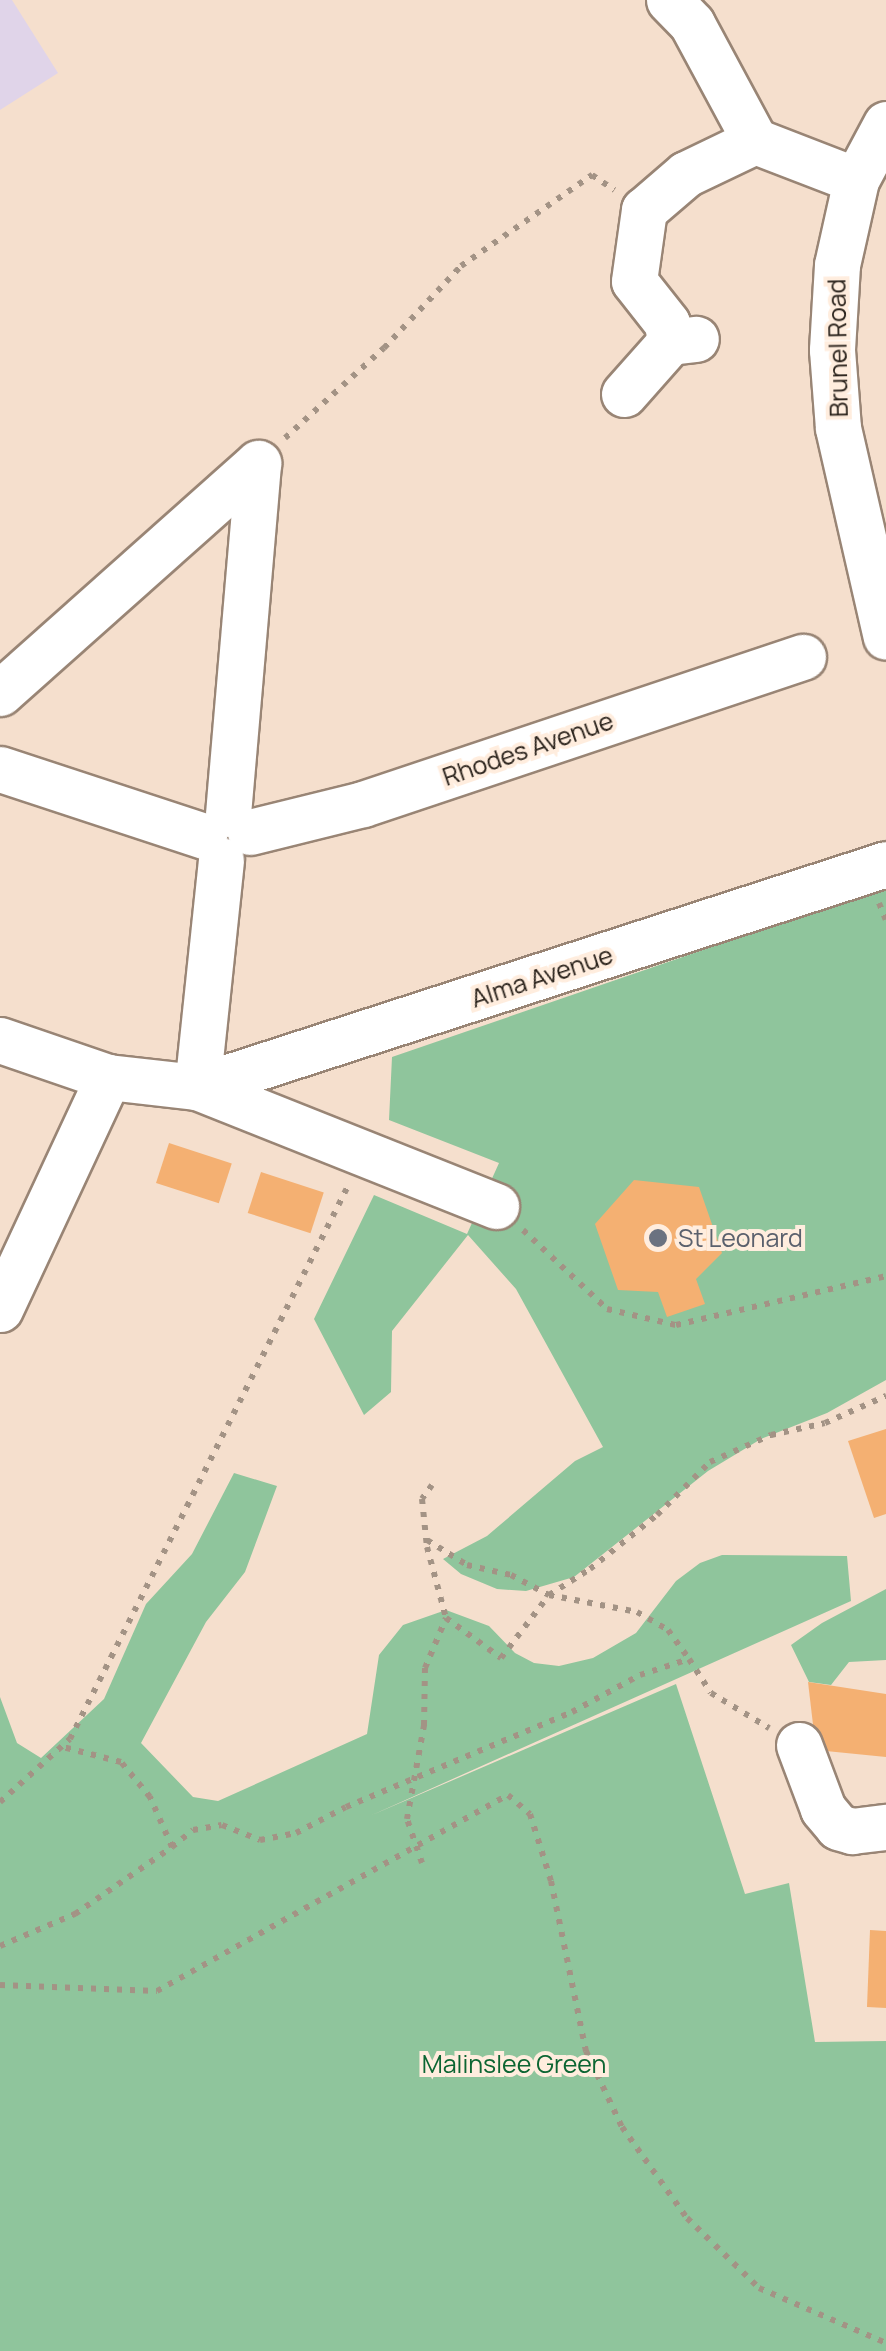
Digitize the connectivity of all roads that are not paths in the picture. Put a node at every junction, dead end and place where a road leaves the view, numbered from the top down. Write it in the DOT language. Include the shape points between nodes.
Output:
graph roads {
  1 [pos="668,0"];
  2 [pos="886,124"];
  3 [pos="756,141"];
  4 [pos="856,180"];
  5 [pos="624,394"];
  6 [pos="874,543"];
  7 [pos="886,637"];
  8 [pos="803,656"];
  9 [pos="0,693"];
  10 [pos="0,769"];
  11 [pos="226,835"];
  12 [pos="886,864"];
  13 [pos="0,1040"];
  14 [pos="108,1077"];
  15 [pos="198,1087"];
  16 [pos="496,1206"];
  17 [pos="0,1308"];
  18 [pos="799,1746"];
  19 [pos="886,1827"];
  1 -- 3 [label="street" via="692,24"];
  2 -- 4 [label="street, Brunel Road"];
  3 -- 4 [label="street"];
  3 -- 5 [label="street" via="686,174 644,210 634,281 683,341"];
  4 -- 6 [label="street, Brunel Road" via="837,265 832,350 838,428"];
  6 -- 7 [label="street, Brunel Road"];
  8 -- 11 [label="street, Rhodes Avenue" via="363,804"];
  9 -- 11 [label="street" via="258,463"];
  10 -- 11 [label="street"];
  11 -- 15 [label="street"];
  12 -- 15 [label="street, Alma Avenue"];
  13 -- 14 [label="street, Alma Avenue"];
  14 -- 15 [label="street, Alma Avenue"];
  14 -- 17 [label="street"];
  15 -- 16 [label="street, Alma Avenue"];
  18 -- 19 [label="street" via="838,1827"];
}
